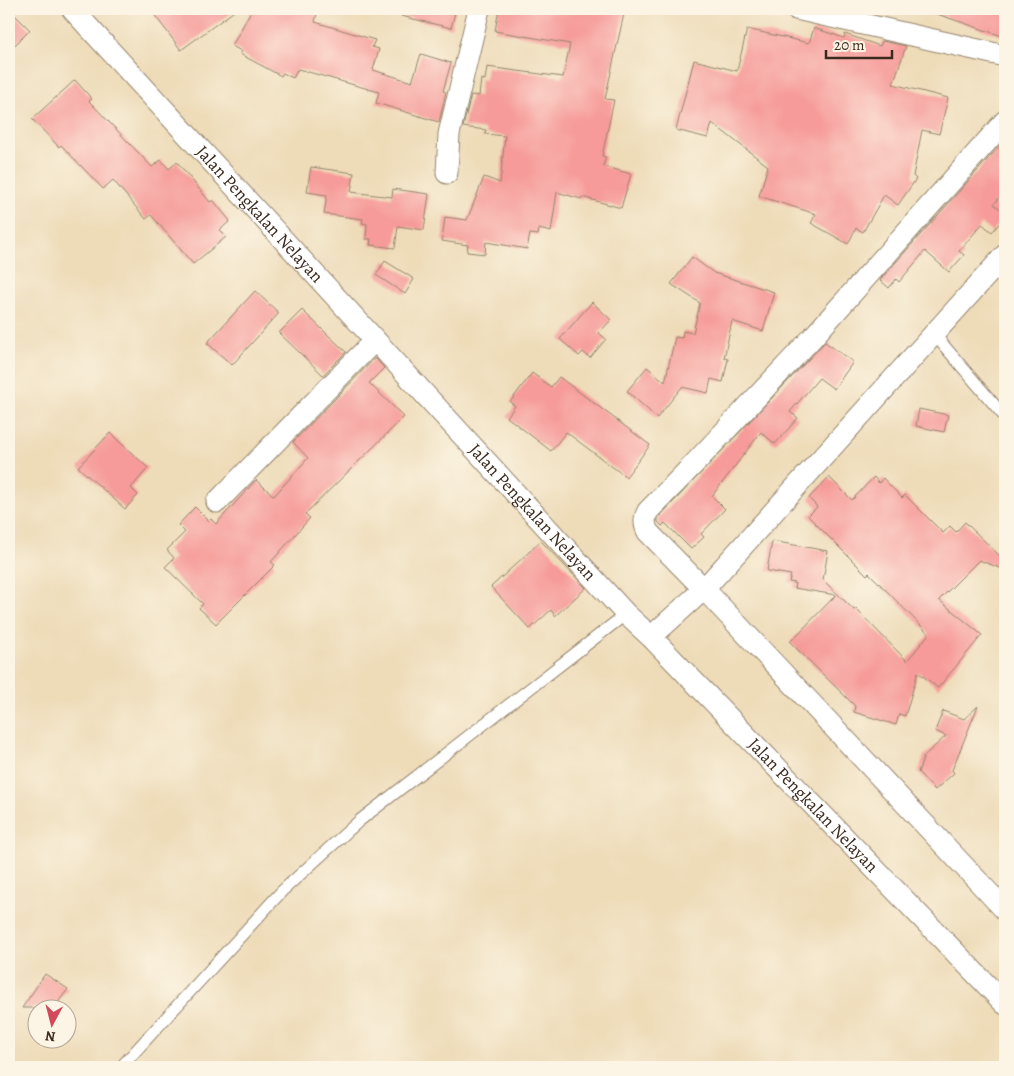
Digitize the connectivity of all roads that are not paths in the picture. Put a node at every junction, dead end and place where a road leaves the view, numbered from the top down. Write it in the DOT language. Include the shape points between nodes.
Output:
graph roads {
  1 [pos="72,9"];
  2 [pos="480,9"];
  3 [pos="796,9"];
  4 [pos="1005,56"];
  5 [pos="1005,121"];
  6 [pos="447,173"];
  7 [pos="1005,255"];
  8 [pos="934,334"];
  9 [pos="375,340"];
  10 [pos="1004,416"];
  11 [pos="217,502"];
  12 [pos="704,589"];
  13 [pos="626,614"];
  14 [pos="651,638"];
  15 [pos="1005,910"];
  16 [pos="1005,1004"];
  17 [pos="120,1067"];
  1 -- 9 [label="street, Jalan Pengkalan Nelayan"];
  2 -- 6 [label="street" via="448,134"];
  3 -- 4 [label="street"];
  5 -- 12 [label="street" via="813,336 648,511 645,523 648,532"];
  7 -- 8 [label="street"];
  8 -- 10 [label="lane"];
  8 -- 12 [label="street"];
  9 -- 11 [label="street"];
  9 -- 13 [label="street, Jalan Pengkalan Nelayan"];
  12 -- 14 [label="street"];
  12 -- 15 [label="street"];
  13 -- 14 [label="street, Jalan Pengkalan Nelayan"];
  13 -- 17 [label="lane" via="359,821 282,891"];
  14 -- 16 [label="street, Jalan Pengkalan Nelayan"];
}
